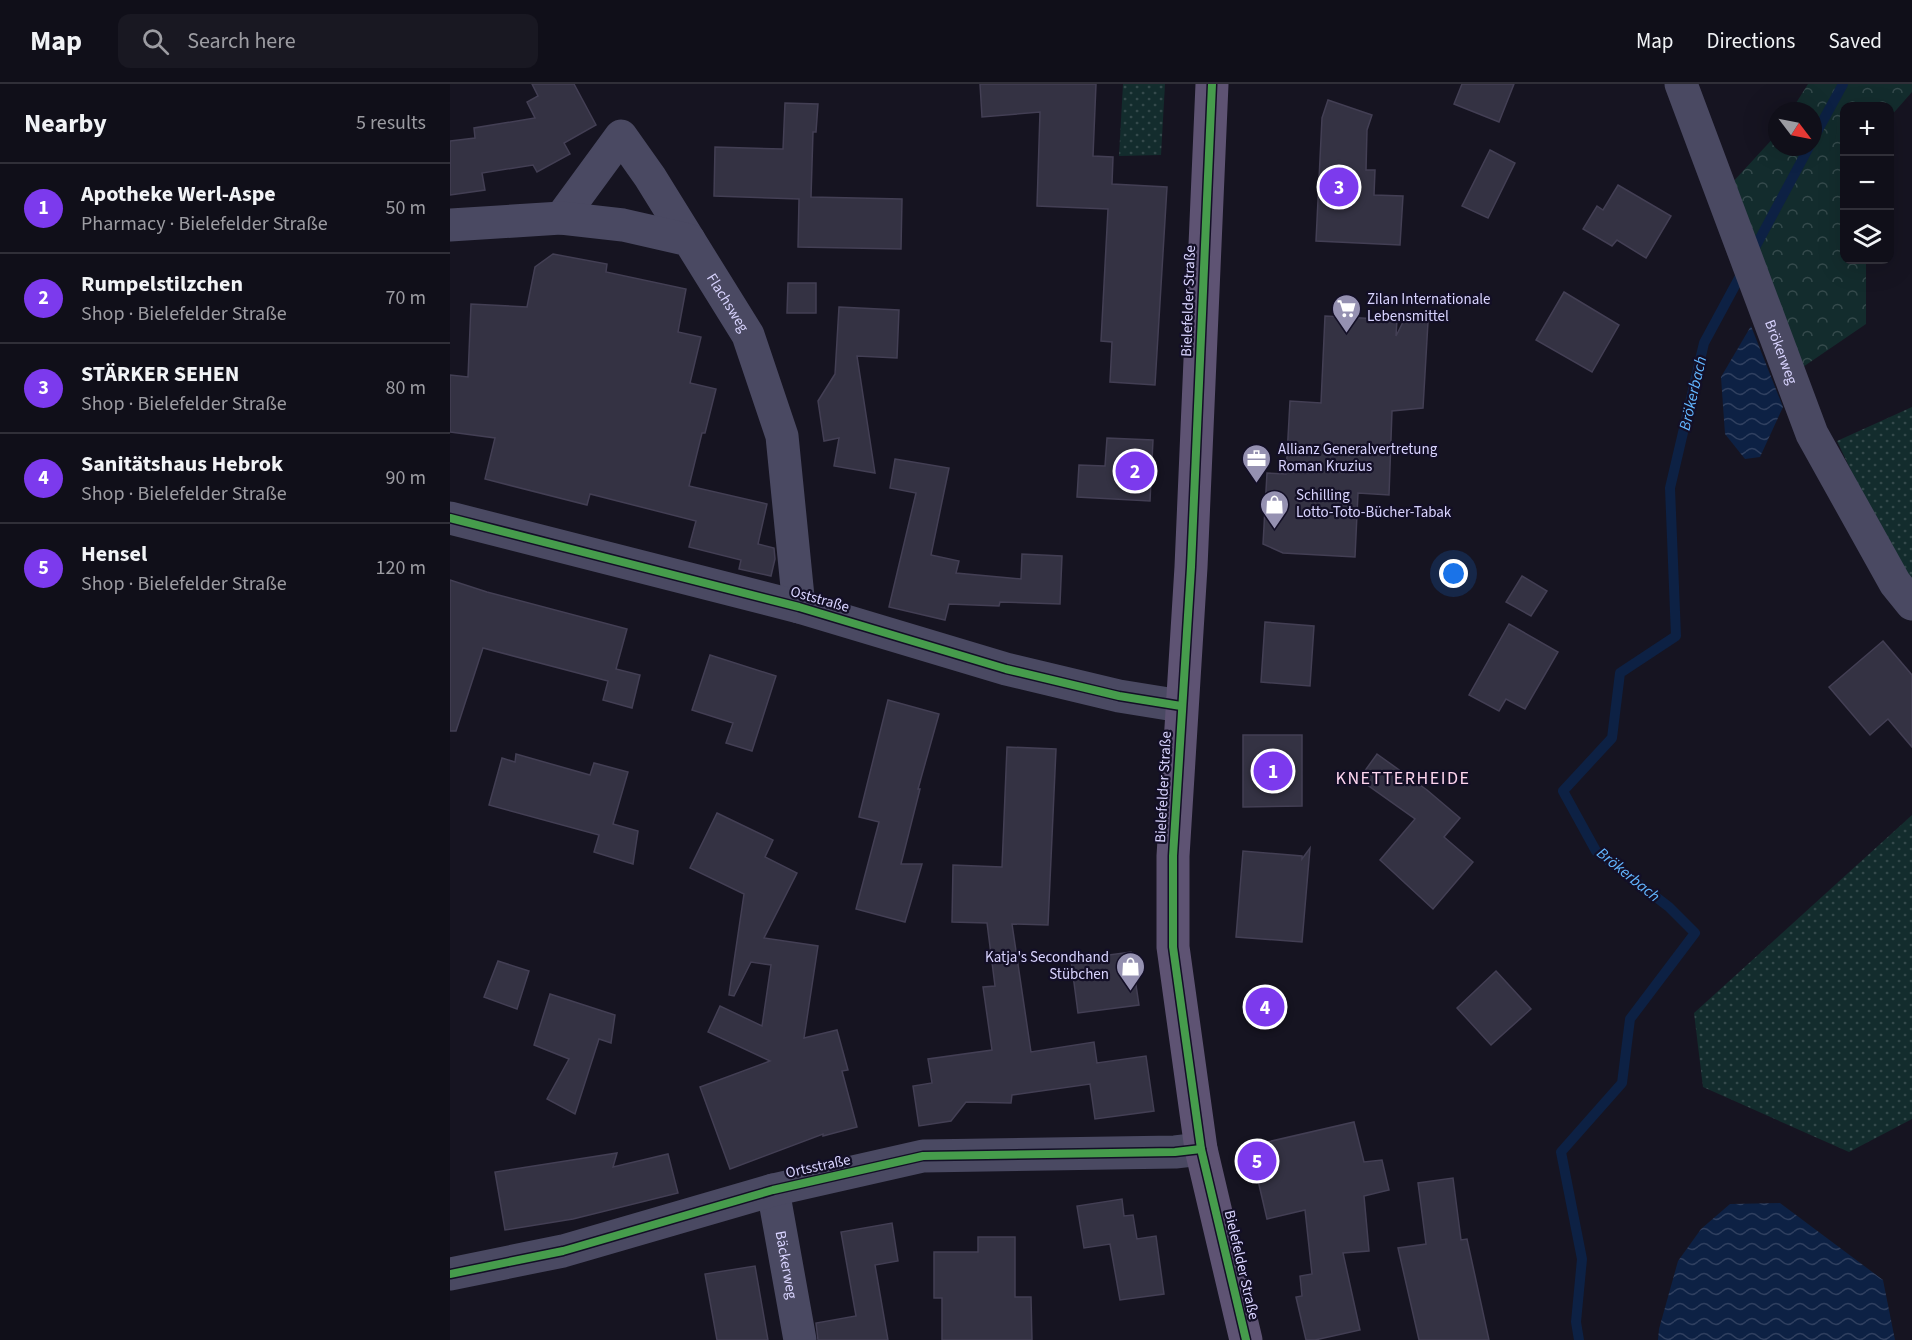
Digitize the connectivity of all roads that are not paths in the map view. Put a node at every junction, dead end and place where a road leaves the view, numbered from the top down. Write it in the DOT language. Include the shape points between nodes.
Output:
graph roads {
  1 [pos="1212,84"];
  2 [pos="1681,84"];
  3 [pos="561,218"];
  4 [pos="450,225"];
  5 [pos="689,240"];
  6 [pos="450,518"];
  7 [pos="1912,604"];
  8 [pos="800,607"];
  9 [pos="1181,705"];
  10 [pos="1200,1149"];
  11 [pos="772,1190"];
  12 [pos="450,1274"];
  13 [pos="800,1340"];
  14 [pos="1246,1340"];
  1 -- 9 [label="main road, Bielefelder Straße" via="1191,567"];
  2 -- 7 [label="street, Brökerweg" via="1812,434 1895,583"];
  3 -- 4 [label="street"];
  3 -- 5 [label="street" via="622,225"];
  3 -- 5 [label="street, Flachsweg" via="621,136"];
  5 -- 8 [label="street, Flachsweg" via="748,335 782,436"];
  6 -- 8 [label="street, Oststraße"];
  8 -- 9 [label="street, Oststraße" via="1006,669 1119,696"];
  9 -- 10 [label="main road, Bielefelder Straße" via="1173,856 1173,947"];
  10 -- 11 [label="street, Ortsstraße" via="923,1156"];
  10 -- 14 [label="main road, Bielefelder Straße"];
  11 -- 12 [label="street, Ortsstraße" via="563,1251"];
  11 -- 13 [label="street, Bäckerweg"];
}
